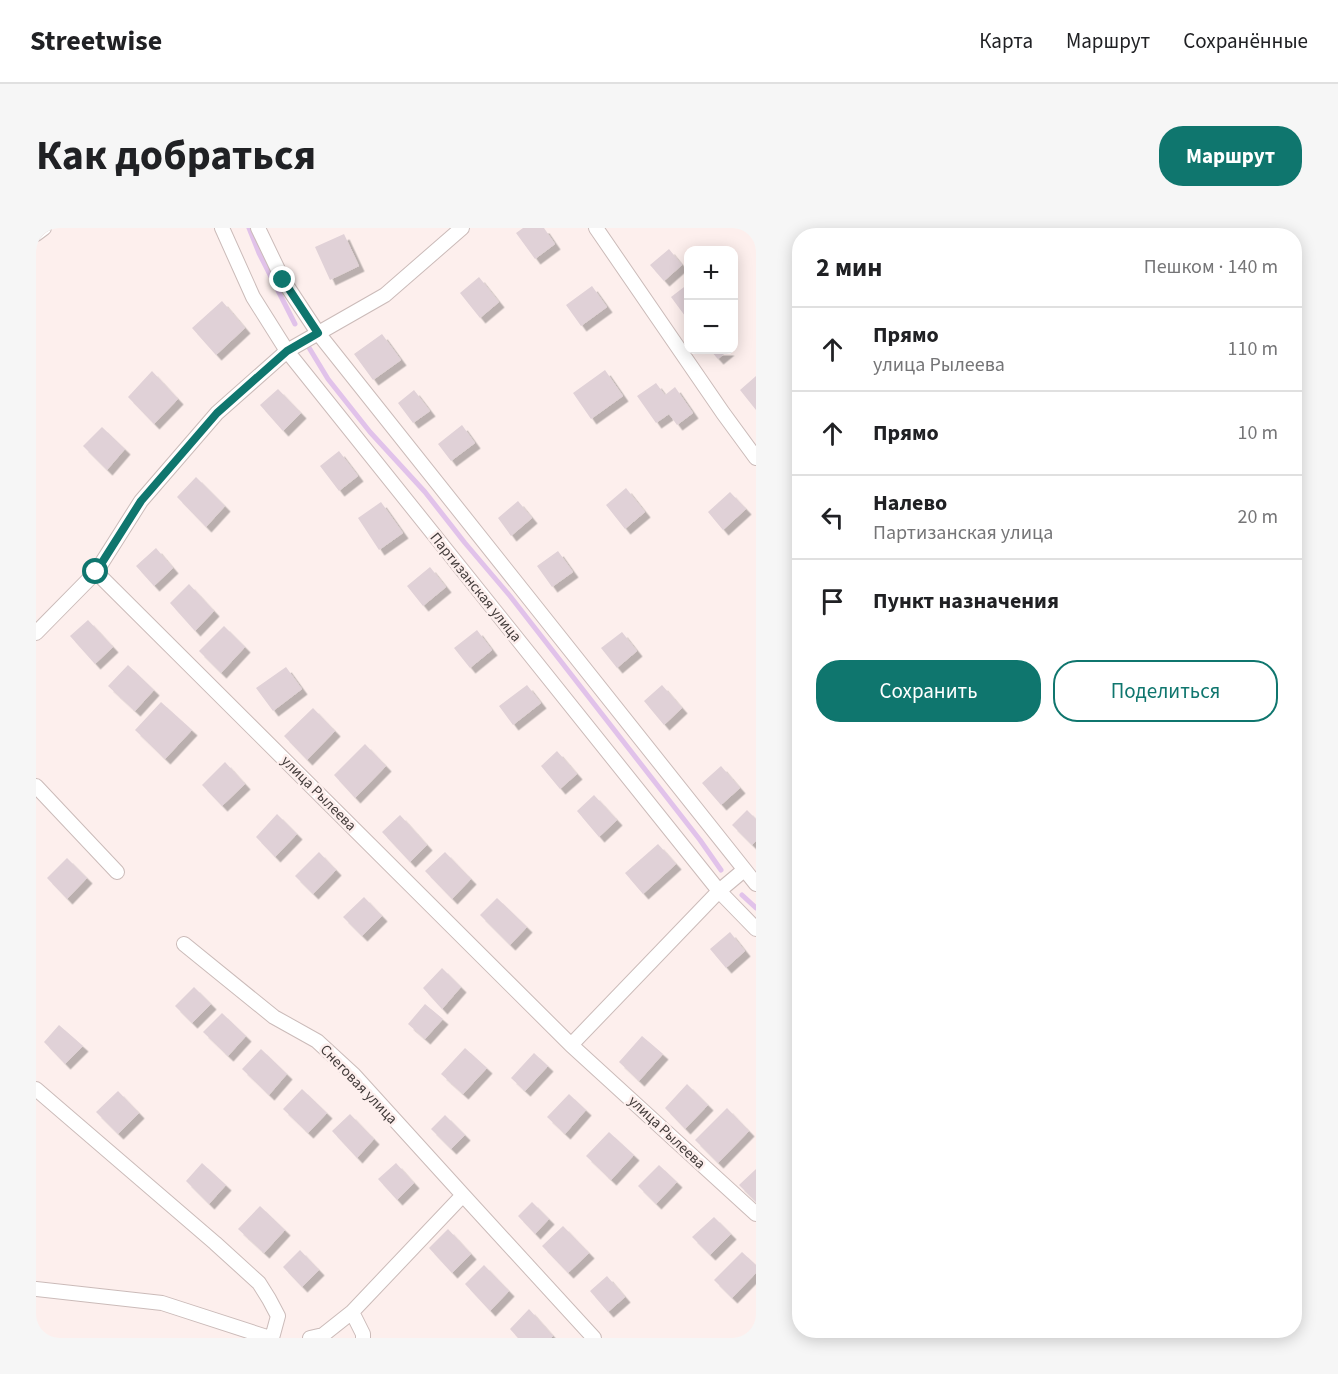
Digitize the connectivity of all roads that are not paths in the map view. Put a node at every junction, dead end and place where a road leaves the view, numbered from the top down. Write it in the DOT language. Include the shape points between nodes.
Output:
graph roads {
  1 [pos="44,228"];
  2 [pos="222,228"];
  3 [pos="258,228"];
  4 [pos="462,228"];
  5 [pos="596,228"];
  6 [pos="36,234"];
  7 [pos="318,333"];
  8 [pos="287,351"];
  9 [pos="756,458"];
  10 [pos="96,572"];
  11 [pos="36,633"];
  12 [pos="36,786"];
  13 [pos="117,872"];
  14 [pos="751,875"];
  15 [pos="719,891"];
  16 [pos="756,929"];
  17 [pos="184,944"];
  18 [pos="572,1045"];
  19 [pos="36,1089"];
  20 [pos="463,1195"];
  21 [pos="756,1214"];
  22 [pos="36,1289"];
  23 [pos="352,1312"];
  24 [pos="271,1338"];
  25 [pos="310,1338"];
  26 [pos="363,1338"];
  27 [pos="594,1338"];
  1 -- 6 [label="street"];
  2 -- 8 [label="street, Партизанская улица" via="253,297"];
  3 -- 7 [label="street" via="283,280"];
  4 -- 7 [label="street" via="385,295"];
  5 -- 9 [label="street"];
  7 -- 8 [label="street"];
  7 -- 14 [label="street"];
  8 -- 10 [label="street" via="217,413 141,501"];
  8 -- 15 [label="street, Партизанская улица"];
  10 -- 11 [label="street"];
  10 -- 18 [label="street, улица Рылеева"];
  12 -- 13 [label="street"];
  14 -- 15 [label="street"];
  15 -- 16 [label="street, Партизанская улица"];
  15 -- 18 [label="street"];
  17 -- 20 [label="street, Снеговая улица" via="274,1017 317,1041 354,1075"];
  18 -- 21 [label="street, улица Рылеева"];
  19 -- 24 [label="street" via="259,1283 278,1316"];
  20 -- 23 [label="street"];
  20 -- 27 [label="street, Снеговая улица"];
  22 -- 24 [label="street" via="162,1304"];
  23 -- 25 [label="street" via="323,1335"];
  23 -- 26 [label="street"];
}
